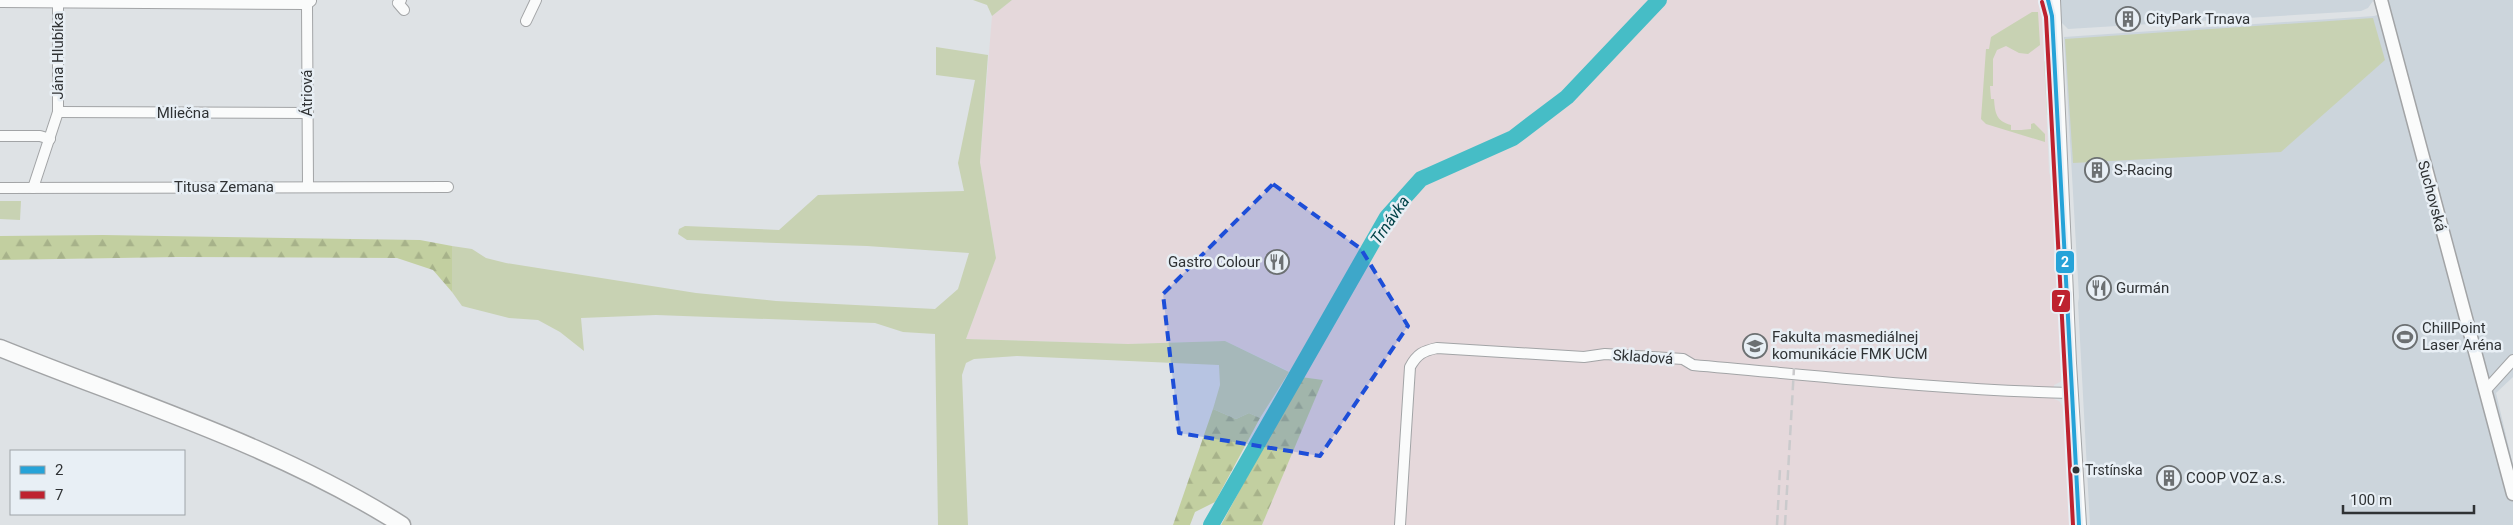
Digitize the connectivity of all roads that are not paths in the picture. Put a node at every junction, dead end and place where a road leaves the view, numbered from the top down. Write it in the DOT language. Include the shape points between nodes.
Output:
graph roads {
  1 [pos="536,0"];
  2 [pos="2048,0"];
  3 [pos="2053,0"];
  4 [pos="2381,0"];
  5 [pos="58,1"];
  6 [pos="0,2"];
  7 [pos="309,2"];
  8 [pos="2052,16"];
  9 [pos="526,21"];
  10 [pos="58,112"];
  11 [pos="308,113"];
  12 [pos="0,136"];
  13 [pos="50,139"];
  14 [pos="308,187"];
  15 [pos="448,187"];
  16 [pos="0,188"];
  17 [pos="33,188"];
  18 [pos="0,348"];
  19 [pos="2513,360"];
  20 [pos="2485,391"];
  21 [pos="2071,393"];
  22 [pos="2513,494"];
  23 [pos="402,525"];
  24 [pos="1400,525"];
  25 [pos="2079,525"];
  1 -- 9 [label="street"];
  2 -- 8 [label="main road"];
  3 -- 8 [label="main road"];
  4 -- 20 [label="street, Suchovská"];
  5 -- 6 [label="street"];
  5 -- 7 [label="street"];
  5 -- 10 [label="street, Jána Hlubíka"];
  7 -- 11 [label="street, Átriová"];
  8 -- 21 [label="main road"];
  10 -- 11 [label="street, Mliečna"];
  10 -- 13 [label="street, Jána Hlubíka"];
  11 -- 14 [label="street, Átriová"];
  12 -- 13 [label="street"];
  13 -- 17 [label="street, Jána Hlubíka"];
  14 -- 15 [label="street, Titusa Zemana"];
  14 -- 17 [label="street, Titusa Zemana"];
  16 -- 17 [label="street, Titusa Zemana"];
  18 -- 23 [label="main road" via="222,434 299,468"];
  19 -- 20 [label="street"];
  20 -- 22 [label="street, Suchovská"];
  21 -- 24 [label="street, Skladová" via="1775,372 1615,355 1584,357 1426,350 1416,356 1410,367"];
  21 -- 25 [label="main road"];
}
